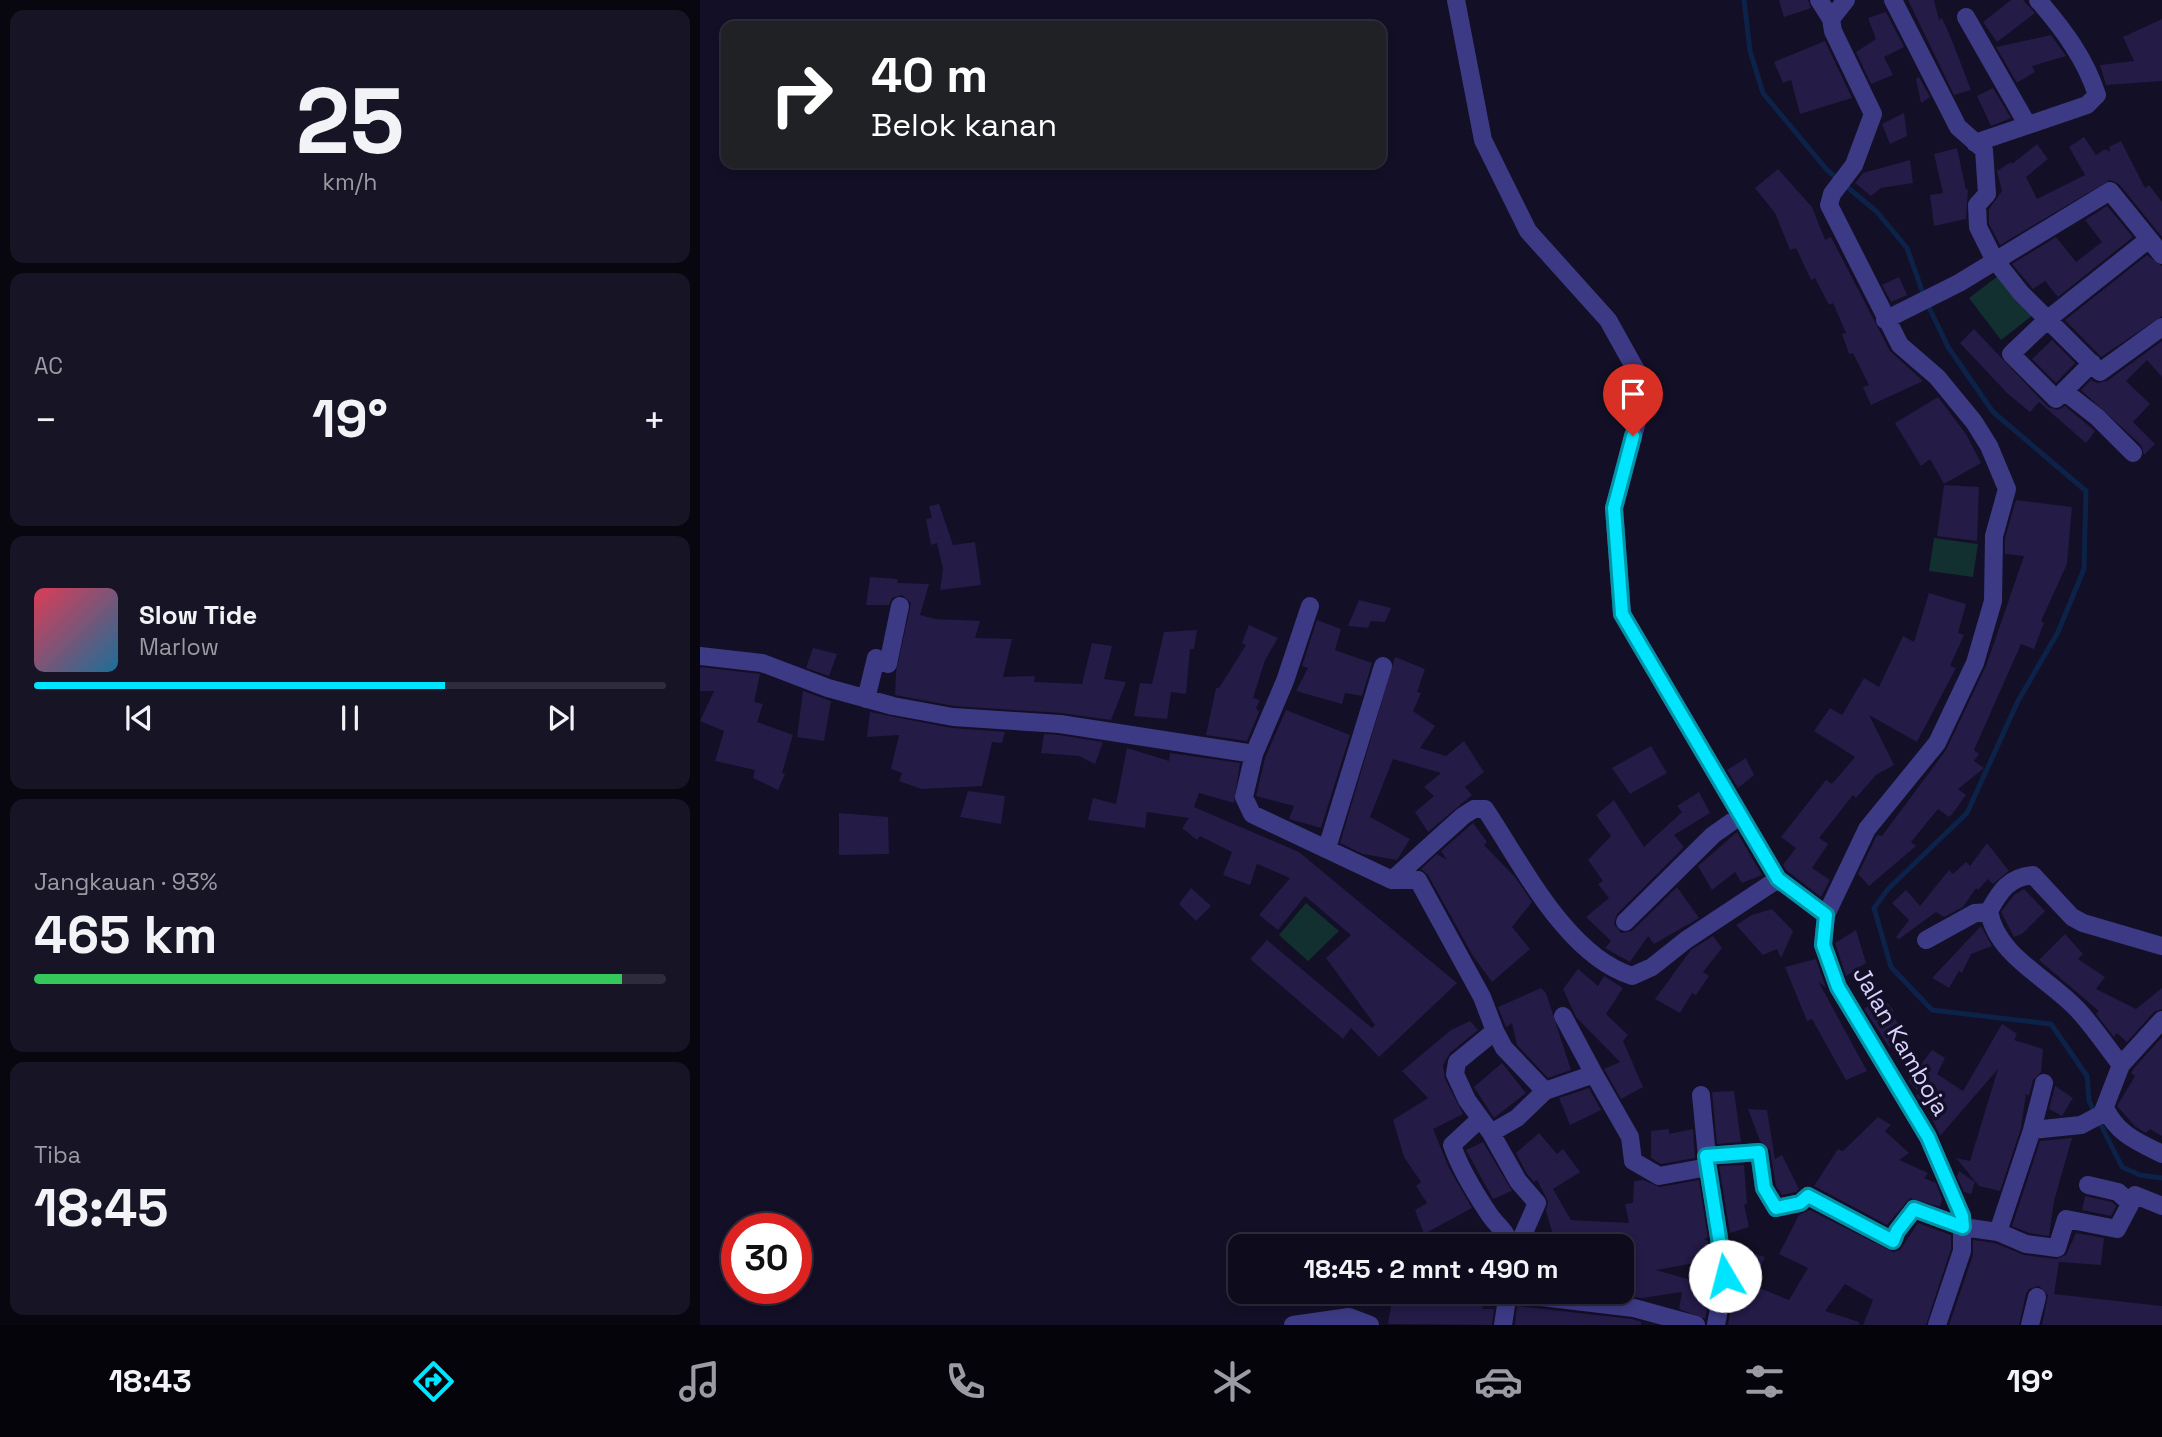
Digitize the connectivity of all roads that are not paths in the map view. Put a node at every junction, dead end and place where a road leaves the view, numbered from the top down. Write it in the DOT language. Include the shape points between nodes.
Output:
graph roads {
  1 [pos="1456,0"];
  2 [pos="1819,0"];
  3 [pos="1846,0"];
  4 [pos="1894,0"];
  5 [pos="2038,0"];
  6 [pos="1966,16"];
  7 [pos="1831,19"];
  8 [pos="2027,124"];
  9 [pos="1975,143"];
  10 [pos="2149,239"];
  11 [pos="2162,255"];
  12 [pos="1994,259"];
  13 [pos="2048,319"];
  14 [pos="1885,320"];
  15 [pos="2162,327"];
  16 [pos="2092,363"];
  17 [pos="2065,392"];
  18 [pos="2133,453"];
  19 [pos="1310,606"];
  20 [pos="900,607"];
  21 [pos="700,656"];
  22 [pos="1383,666"];
  23 [pos="866,699"];
  24 [pos="1254,754"];
  25 [pos="1740,816"];
  26 [pos="1327,848"];
  27 [pos="1778,879"];
  28 [pos="1392,880"];
  29 [pos="1989,912"];
  30 [pos="1826,915"];
  31 [pos="1625,922"];
  32 [pos="1926,940"];
  33 [pos="2162,946"];
  34 [pos="1563,1016"];
  35 [pos="2162,1020"];
  36 [pos="1495,1031"];
  37 [pos="2121,1065"];
  38 [pos="1594,1074"];
  39 [pos="2044,1083"];
  40 [pos="1545,1091"];
  41 [pos="1702,1095"];
  42 [pos="2103,1111"];
  43 [pos="1485,1126"];
  44 [pos="2032,1130"];
  45 [pos="2162,1154"];
  46 [pos="1707,1162"];
  47 [pos="2088,1185"];
  48 [pos="2129,1202"];
  49 [pos="2162,1206"];
  50 [pos="1963,1227"];
  51 [pos="1998,1231"];
  52 [pos="1505,1234"];
  53 [pos="1523,1234"];
  54 [pos="2037,1297"];
  55 [pos="1506,1304"];
  56 [pos="1602,1304"];
  57 [pos="1293,1325"];
  58 [pos="1370,1325"];
  59 [pos="1503,1325"];
  60 [pos="1696,1325"];
  61 [pos="1716,1325"];
  62 [pos="1937,1325"];
  63 [pos="2030,1325"];
  1 -- 25 [label="street" via="1488,152 1528,231 1608,320 1646,388 1614,508 1622,614"];
  2 -- 7 [label="street"];
  3 -- 7 [label="street"];
  4 -- 9 [label="street" via="1958,127"];
  5 -- 8 [label="street" via="2064,31 2097,95 2087,104"];
  6 -- 8 [label="street"];
  7 -- 14 [label="street" via="1873,114 1854,165 1829,205"];
  8 -- 9 [label="street"];
  9 -- 12 [label="street" via="1984,150 1987,194 1977,205 1978,227"];
  10 -- 11 [label="street"];
  10 -- 12 [label="street" via="2110,191"];
  10 -- 13 [label="street"];
  12 -- 13 [label="street"];
  12 -- 14 [label="street" via="1959,283"];
  13 -- 16 [label="street"];
  13 -- 17 [label="street" via="2011,354 2056,399"];
  14 -- 30 [label="street" via="1900,345 1937,377 1974,422 2007,489 1994,536 1993,601 1975,663 1937,743 1867,829"];
  15 -- 16 [label="street" via="2101,372"];
  16 -- 17 [label="street"];
  17 -- 18 [label="street"];
  19 -- 24 [label="street"];
  20 -- 23 [label="street" via="888,664 876,658"];
  21 -- 23 [label="street" via="761,663"];
  22 -- 26 [label="street"];
  23 -- 24 [label="street" via="953,717 1060,724"];
  24 -- 26 [label="street" via="1244,797 1252,814"];
  25 -- 27 [label="street"];
  25 -- 31 [label="street" via="1713,835"];
  26 -- 28 [label="street"];
  27 -- 28 [label="street" via="1652,967 1632,976 1606,964 1566,930 1485,809 1463,816"];
  27 -- 30 [label="street"];
  28 -- 36 [label="street" via="1418,880 1482,997"];
  29 -- 32 [label="street" via="1975,913"];
  29 -- 33 [label="street" via="2000,891 2017,876 2033,875 2072,917"];
  29 -- 37 [label="street" via="1992,928 2077,1009"];
  30 -- 50 [label="street, Jalan Kamboja" via="1823,945 1838,987 1928,1137"];
  34 -- 38 [label="street"];
  35 -- 37 [label="street"];
  36 -- 40 [label="street" via="1504,1048"];
  36 -- 43 [label="street" via="1457,1062 1455,1074"];
  37 -- 42 [label="street"];
  38 -- 40 [label="street"];
  38 -- 46 [label="street" via="1630,1137 1633,1161 1659,1176"];
  39 -- 44 [label="street"];
  40 -- 43 [label="street" via="1517,1118"];
  41 -- 46 [label="street"];
  42 -- 44 [label="street" via="2081,1125"];
  42 -- 45 [label="street" via="2134,1143"];
  43 -- 52 [label="street" via="1452,1145 1490,1216"];
  43 -- 53 [label="street" via="1537,1203"];
  44 -- 51 [label="street"];
  46 -- 50 [label="street" via="1759,1152 1764,1188 1776,1208 1800,1203 1808,1196 1893,1241 1914,1209"];
  46 -- 61 [label="street" via="1725,1276"];
  47 -- 48 [label="street" via="2118,1192"];
  48 -- 49 [label="street" via="2135,1195"];
  48 -- 51 [label="street" via="2117,1229 2066,1219 2057,1248 2026,1244"];
  50 -- 51 [label="street"];
  50 -- 62 [label="street, Jalan Kamboja" via="1962,1251"];
  54 -- 63 [label="street"];
  55 -- 59 [label="street"];
  56 -- 60 [label="street"];
  57 -- 58 [label="street" via="1349,1317"];
}
